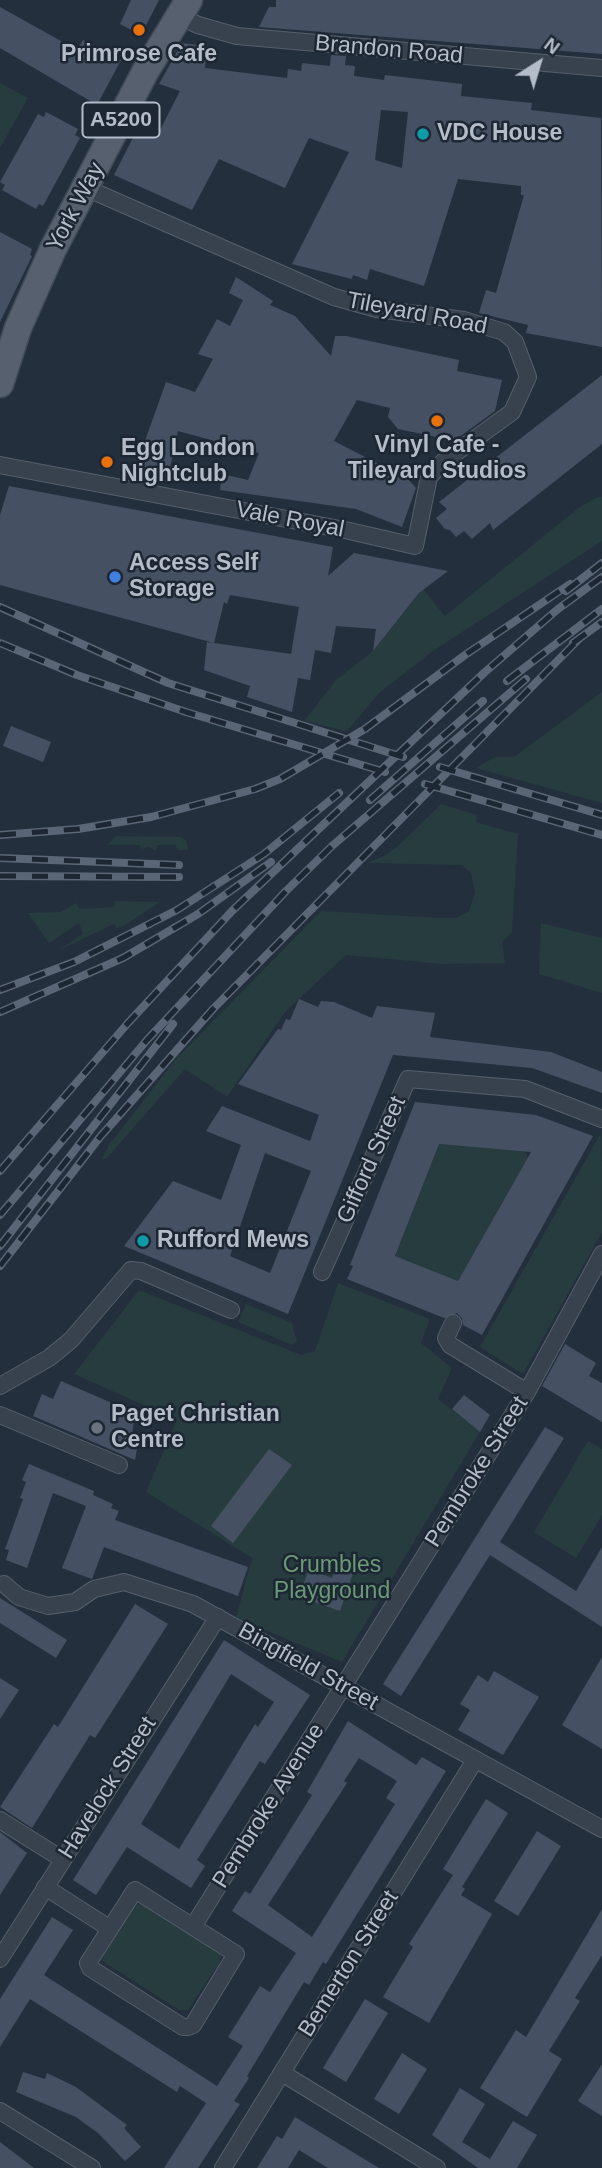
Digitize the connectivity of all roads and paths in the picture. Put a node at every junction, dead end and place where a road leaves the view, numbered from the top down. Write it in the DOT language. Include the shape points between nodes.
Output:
graph roads {
  1 [pos="184,8"];
  2 [pos="602,68"];
  3 [pos="86,188"];
  4 [pos="0,384"];
  5 [pos="0,465"];
  6 [pos="415,546"];
  7 [pos="602,1119"];
  8 [pos="602,1254"];
  9 [pos="322,1272"];
  10 [pos="231,1310"];
  11 [pos="453,1323"];
  12 [pos="0,1386"];
  13 [pos="527,1392"];
  14 [pos="0,1415"];
  15 [pos="119,1465"];
  16 [pos="4,1584"];
  17 [pos="218,1617"];
  18 [pos="344,1686"];
  19 [pos="475,1760"];
  20 [pos="0,1820"];
  21 [pos="602,1829"];
  22 [pos="62,1859"];
  23 [pos="44,1887"];
  24 [pos="194,1925"];
  25 [pos="108,1928"];
  26 [pos="0,1959"];
  27 [pos="282,2073"];
  28 [pos="0,2111"];
  29 [pos="92,2168"];
  30 [pos="223,2168"];
  31 [pos="437,2168"];
  1 -- 2 [label="street, Brandon Road" via="198,25 237,36"];
  1 -- 3 [label="main road, York Way / A5200" via="145,72"];
  3 -- 4 [label="main road, York Way / A5200" via="37,282"];
  3 -- 6 [label="street, Tileyard Road" via="334,298 377,309 464,320 504,332 515,342 528,377 519,403 429,477"];
  5 -- 6 [label="street, Vale Royal"];
  7 -- 9 [label="street, Gifford Street" via="525,1089 408,1079"];
  8 -- 13 [label="street, Pembroke Street"];
  10 -- 12 [label="street" via="131,1270 71,1340"];
  11 -- 13 [label="street" via="446,1338 450,1345"];
  13 -- 18 [label="street, Pembroke Street"];
  14 -- 15 [label="street"];
  16 -- 17 [label="street, Bingfield Street" via="19,1597 55,1606 75,1602 94,1588 124,1582"];
  17 -- 18 [label="street, Bingfield Street"];
  17 -- 22 [label="street, Havelock Street"];
  18 -- 19 [label="street, Bingfield Street"];
  18 -- 24 [label="street, Pembroke Avenue"];
  19 -- 21 [label="street, Bingfield Street"];
  19 -- 27 [label="street, Bemerton Street"];
  20 -- 22 [label="street"];
  22 -- 23 [label="street, Havelock Street"];
  23 -- 25 [label="street"];
  23 -- 26 [label="street, Havelock Street"];
  24 -- 25 [label="street" via="135,1890"];
  24 -- 25 [label="street" via="236,1954 188,2027 90,1968 90,1958"];
  27 -- 30 [label="street, Bemerton Street"];
  27 -- 31 [label="street"];
  28 -- 29 [label="street"];
}
